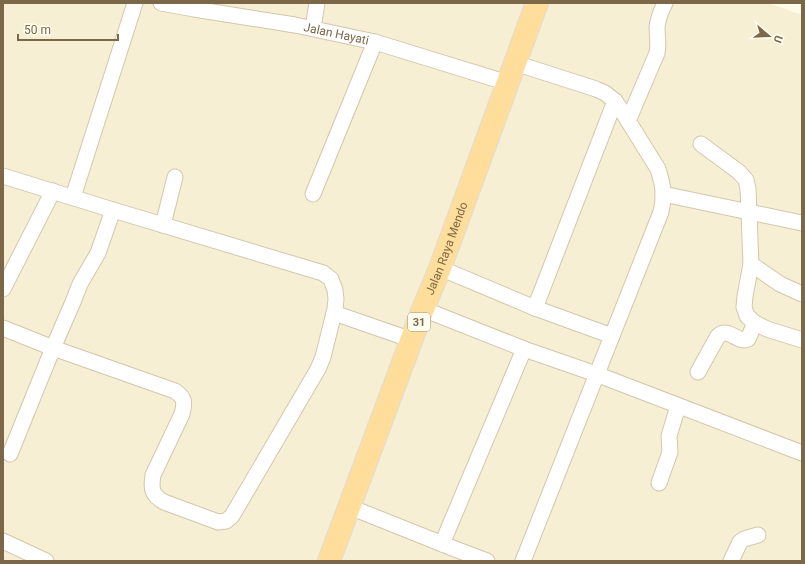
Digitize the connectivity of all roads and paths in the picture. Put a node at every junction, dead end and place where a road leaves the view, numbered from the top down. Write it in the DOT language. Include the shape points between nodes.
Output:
graph roads {
  1 [pos="136,3"];
  2 [pos="161,3"];
  3 [pos="317,3"];
  4 [pos="537,3"];
  5 [pos="665,3"];
  6 [pos="313,28"];
  7 [pos="376,42"];
  8 [pos="515,63"];
  9 [pos="508,83"];
  10 [pos="615,102"];
  11 [pos="628,121"];
  12 [pos="701,144"];
  13 [pos="3,176"];
  14 [pos="175,177"];
  15 [pos="53,191"];
  16 [pos="314,194"];
  17 [pos="664,194"];
  18 [pos="73,197"];
  19 [pos="113,210"];
  20 [pos="749,212"];
  21 [pos="802,223"];
  22 [pos="163,225"];
  23 [pos="752,264"];
  24 [pos="440,268"];
  25 [pos="3,289"];
  26 [pos="802,294"];
  27 [pos="535,308"];
  28 [pos="423,309"];
  29 [pos="334,313"];
  30 [pos="755,323"];
  31 [pos="3,328"];
  32 [pos="801,335"];
  33 [pos="612,336"];
  34 [pos="412,340"];
  35 [pos="53,348"];
  36 [pos="524,349"];
  37 [pos="698,372"];
  38 [pos="596,374"];
  39 [pos="678,406"];
  40 [pos="10,454"];
  41 [pos="801,454"];
  42 [pos="659,483"];
  43 [pos="350,507"];
  44 [pos="758,535"];
  45 [pos="3,541"];
  46 [pos="449,551"];
  47 [pos="46,561"];
  48 [pos="329,561"];
  49 [pos="488,561"];
  50 [pos="523,561"];
  51 [pos="730,561"];
  1 -- 18 [label="street"];
  2 -- 6 [label="street, Jalan Hayati"];
  3 -- 6 [label="street"];
  4 -- 8 [label="highway, Jalan Raya Mendo / 31"];
  5 -- 11 [label="street" via="657,28 657,53"];
  6 -- 7 [label="street, Jalan Hayati"];
  7 -- 9 [label="street, Jalan Hayati"];
  7 -- 16 [label="street"];
  8 -- 9 [label="highway, Jalan Raya Mendo / 31"];
  8 -- 10 [label="street" via="596,88"];
  9 -- 24 [label="highway, Jalan Raya Mendo / 31"];
  10 -- 11 [label="street"];
  10 -- 27 [label="street"];
  11 -- 17 [label="street" via="658,169"];
  12 -- 20 [label="street" via="746,180"];
  13 -- 15 [label="street"];
  14 -- 22 [label="street"];
  15 -- 18 [label="street"];
  15 -- 25 [label="street"];
  17 -- 20 [label="street"];
  17 -- 33 [label="street" via="661,212"];
  18 -- 19 [label="street"];
  19 -- 22 [label="street"];
  19 -- 35 [label="street" via="98,253 80,284"];
  20 -- 21 [label="street"];
  20 -- 23 [label="street"];
  22 -- 29 [label="street" via="323,273 331,279 336,299"];
  23 -- 26 [label="street" via="780,284"];
  23 -- 30 [label="street" via="744,307 747,316"];
  24 -- 27 [label="street"];
  24 -- 28 [label="highway, Jalan Raya Mendo / 31"];
  27 -- 33 [label="street"];
  28 -- 34 [label="highway, Jalan Raya Mendo / 31"];
  28 -- 36 [label="street"];
  29 -- 34 [label="street"];
  29 -- 35 [label="street" via="318,369 232,516 226,521 218,522 164,502 157,498 153,491 153,475 182,414 182,396 175,391"];
  30 -- 32 [label="street" via="767,329"];
  30 -- 37 [label="street" via="746,341 724,332 720,333"];
  31 -- 35 [label="street"];
  33 -- 38 [label="street"];
  34 -- 43 [label="highway, Jalan Raya Mendo / 31"];
  35 -- 40 [label="street"];
  36 -- 38 [label="street"];
  36 -- 46 [label="street"];
  38 -- 39 [label="street"];
  38 -- 50 [label="street"];
  39 -- 41 [label="street"];
  39 -- 42 [label="street" via="669,436 670,452"];
  43 -- 46 [label="street"];
  43 -- 48 [label="highway, Jalan Raya Mendo / 31"];
  44 -- 51 [label="street" via="740,542"];
  45 -- 47 [label="street"];
  46 -- 49 [label="street"];
}
